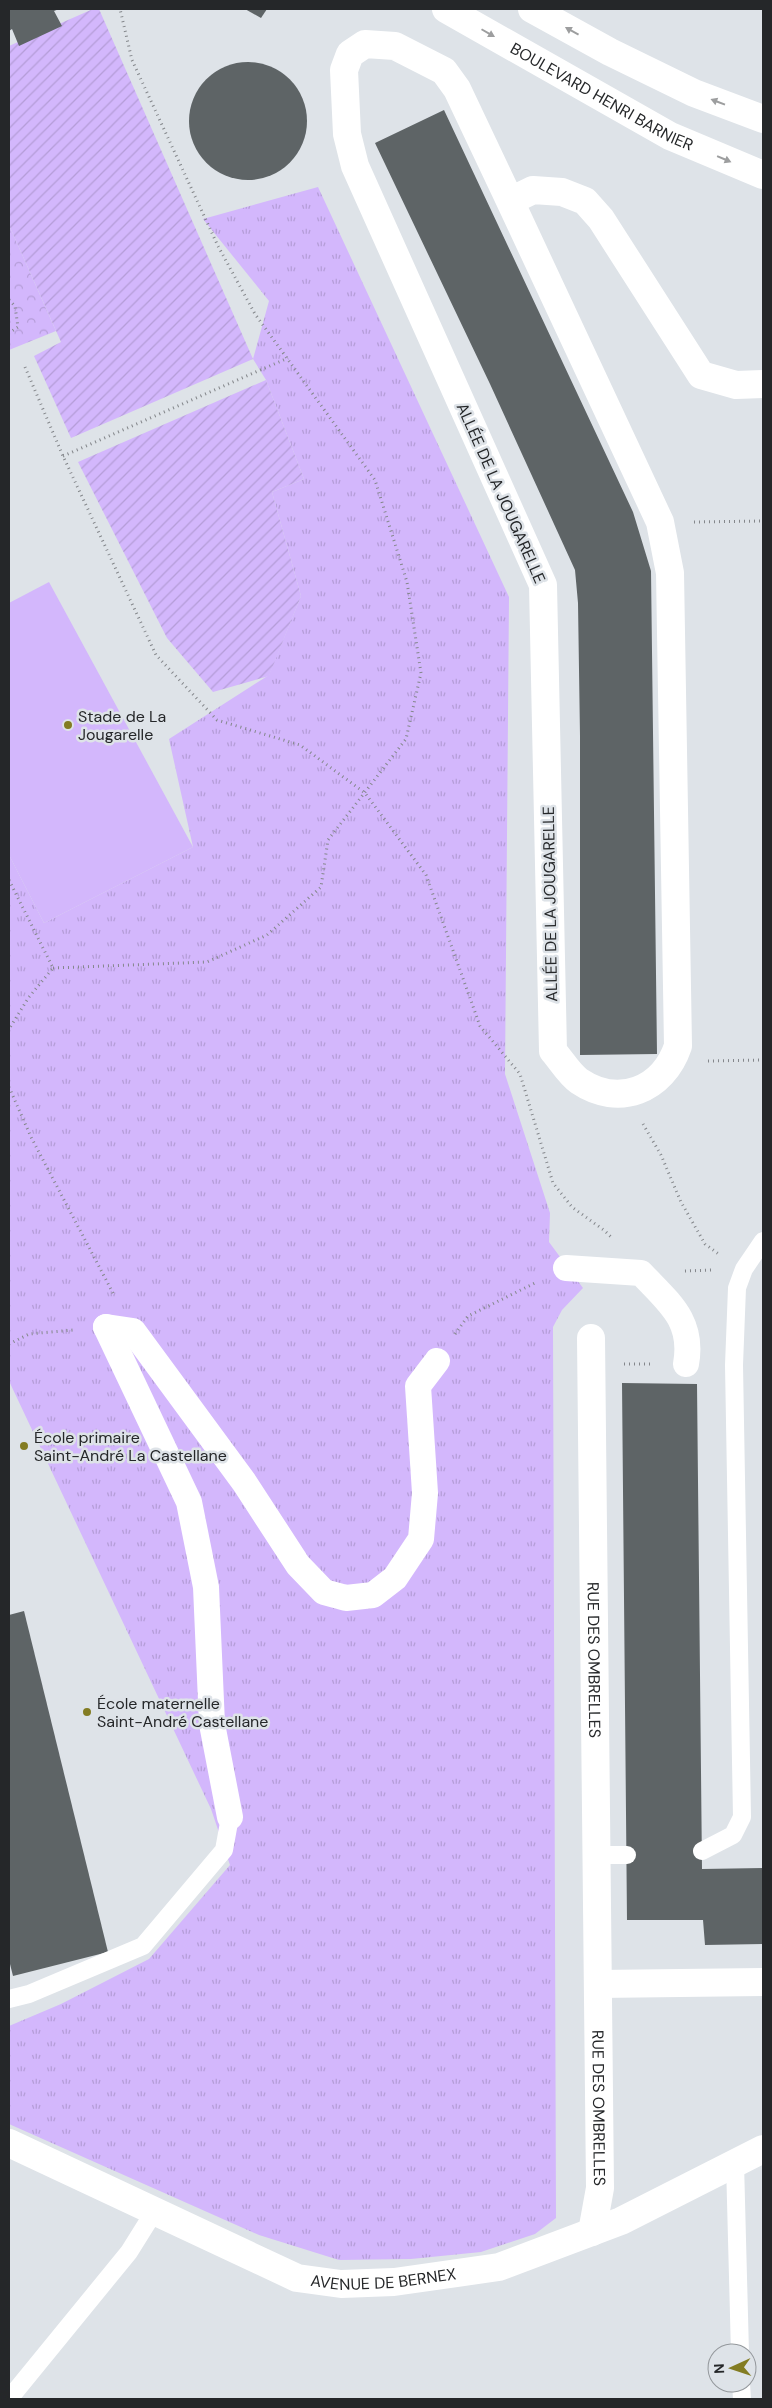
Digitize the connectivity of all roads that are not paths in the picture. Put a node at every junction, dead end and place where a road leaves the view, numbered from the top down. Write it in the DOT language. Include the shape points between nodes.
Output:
graph roads {
  1 [pos="446,9"];
  2 [pos="532,9"];
  3 [pos="763,119"];
  4 [pos="763,175"];
  5 [pos="510,201"];
  6 [pos="763,384"];
  7 [pos="763,1241"];
  8 [pos="566,1268"];
  9 [pos="591,1338"];
  10 [pos="437,1361"];
  11 [pos="686,1364"];
  12 [pos="230,1817"];
  13 [pos="702,1851"];
  14 [pos="596,1855"];
  15 [pos="627,1855"];
  16 [pos="763,1982"];
  17 [pos="598,1984"];
  18 [pos="9,1999"];
  19 [pos="9,2143"];
  20 [pos="763,2149"];
  21 [pos="735,2163"];
  22 [pos="154,2212"];
  23 [pos="592,2232"];
  24 [pos="740,2343"];
  25 [pos="9,2399"];
  1 -- 4 [label="street, BOULEVARD HENRI BARNIER, one-way" via="670,136"];
  3 -- 2 [label="street, one-way" via="694,93"];
  5 -- 5 [label="street, ALLÉE DE LA JOUGARELLE" via="660,522 670,573 678,1046 673,1062 654,1082 628,1094 604,1092 578,1080 553,1051 543,585 355,166 347,134 344,70 350,54 365,44 395,46 444,71 457,89"];
  5 -- 6 [label="street" via="533,190 562,192 585,201 601,219 701,375 736,385"];
  7 -- 13 [label="lane" via="744,1269 737,1288 734,1382 742,1817 733,1835"];
  8 -- 11 [label="street" via="641,1272 680,1316 690,1346"];
  9 -- 14 [label="street, RUE DES OMBRELLES"];
  10 -- 12 [label="street" via="418,1386 425,1493 421,1539 395,1578 374,1594 346,1598 324,1592 298,1566 244,1482 133,1331 106,1327 189,1502 206,1587 212,1724"];
  12 -- 18 [label="lane" via="224,1850 143,1946 30,1994"];
  14 -- 15 [label="lane"];
  14 -- 17 [label="street, RUE DES OMBRELLES"];
  16 -- 17 [label="street"];
  17 -- 23 [label="street, RUE DES OMBRELLES" via="600,2188"];
  19 -- 22 [label="street, AVENUE DE BERNEX"];
  20 -- 21 [label="street, AVENUE DE BERNEX"];
  21 -- 23 [label="street, AVENUE DE BERNEX"];
  21 -- 24 [label="lane"];
  22 -- 23 [label="street, AVENUE DE BERNEX" via="297,2278 341,2284 394,2282 499,2267"];
  22 -- 25 [label="lane" via="129,2252"];
}
